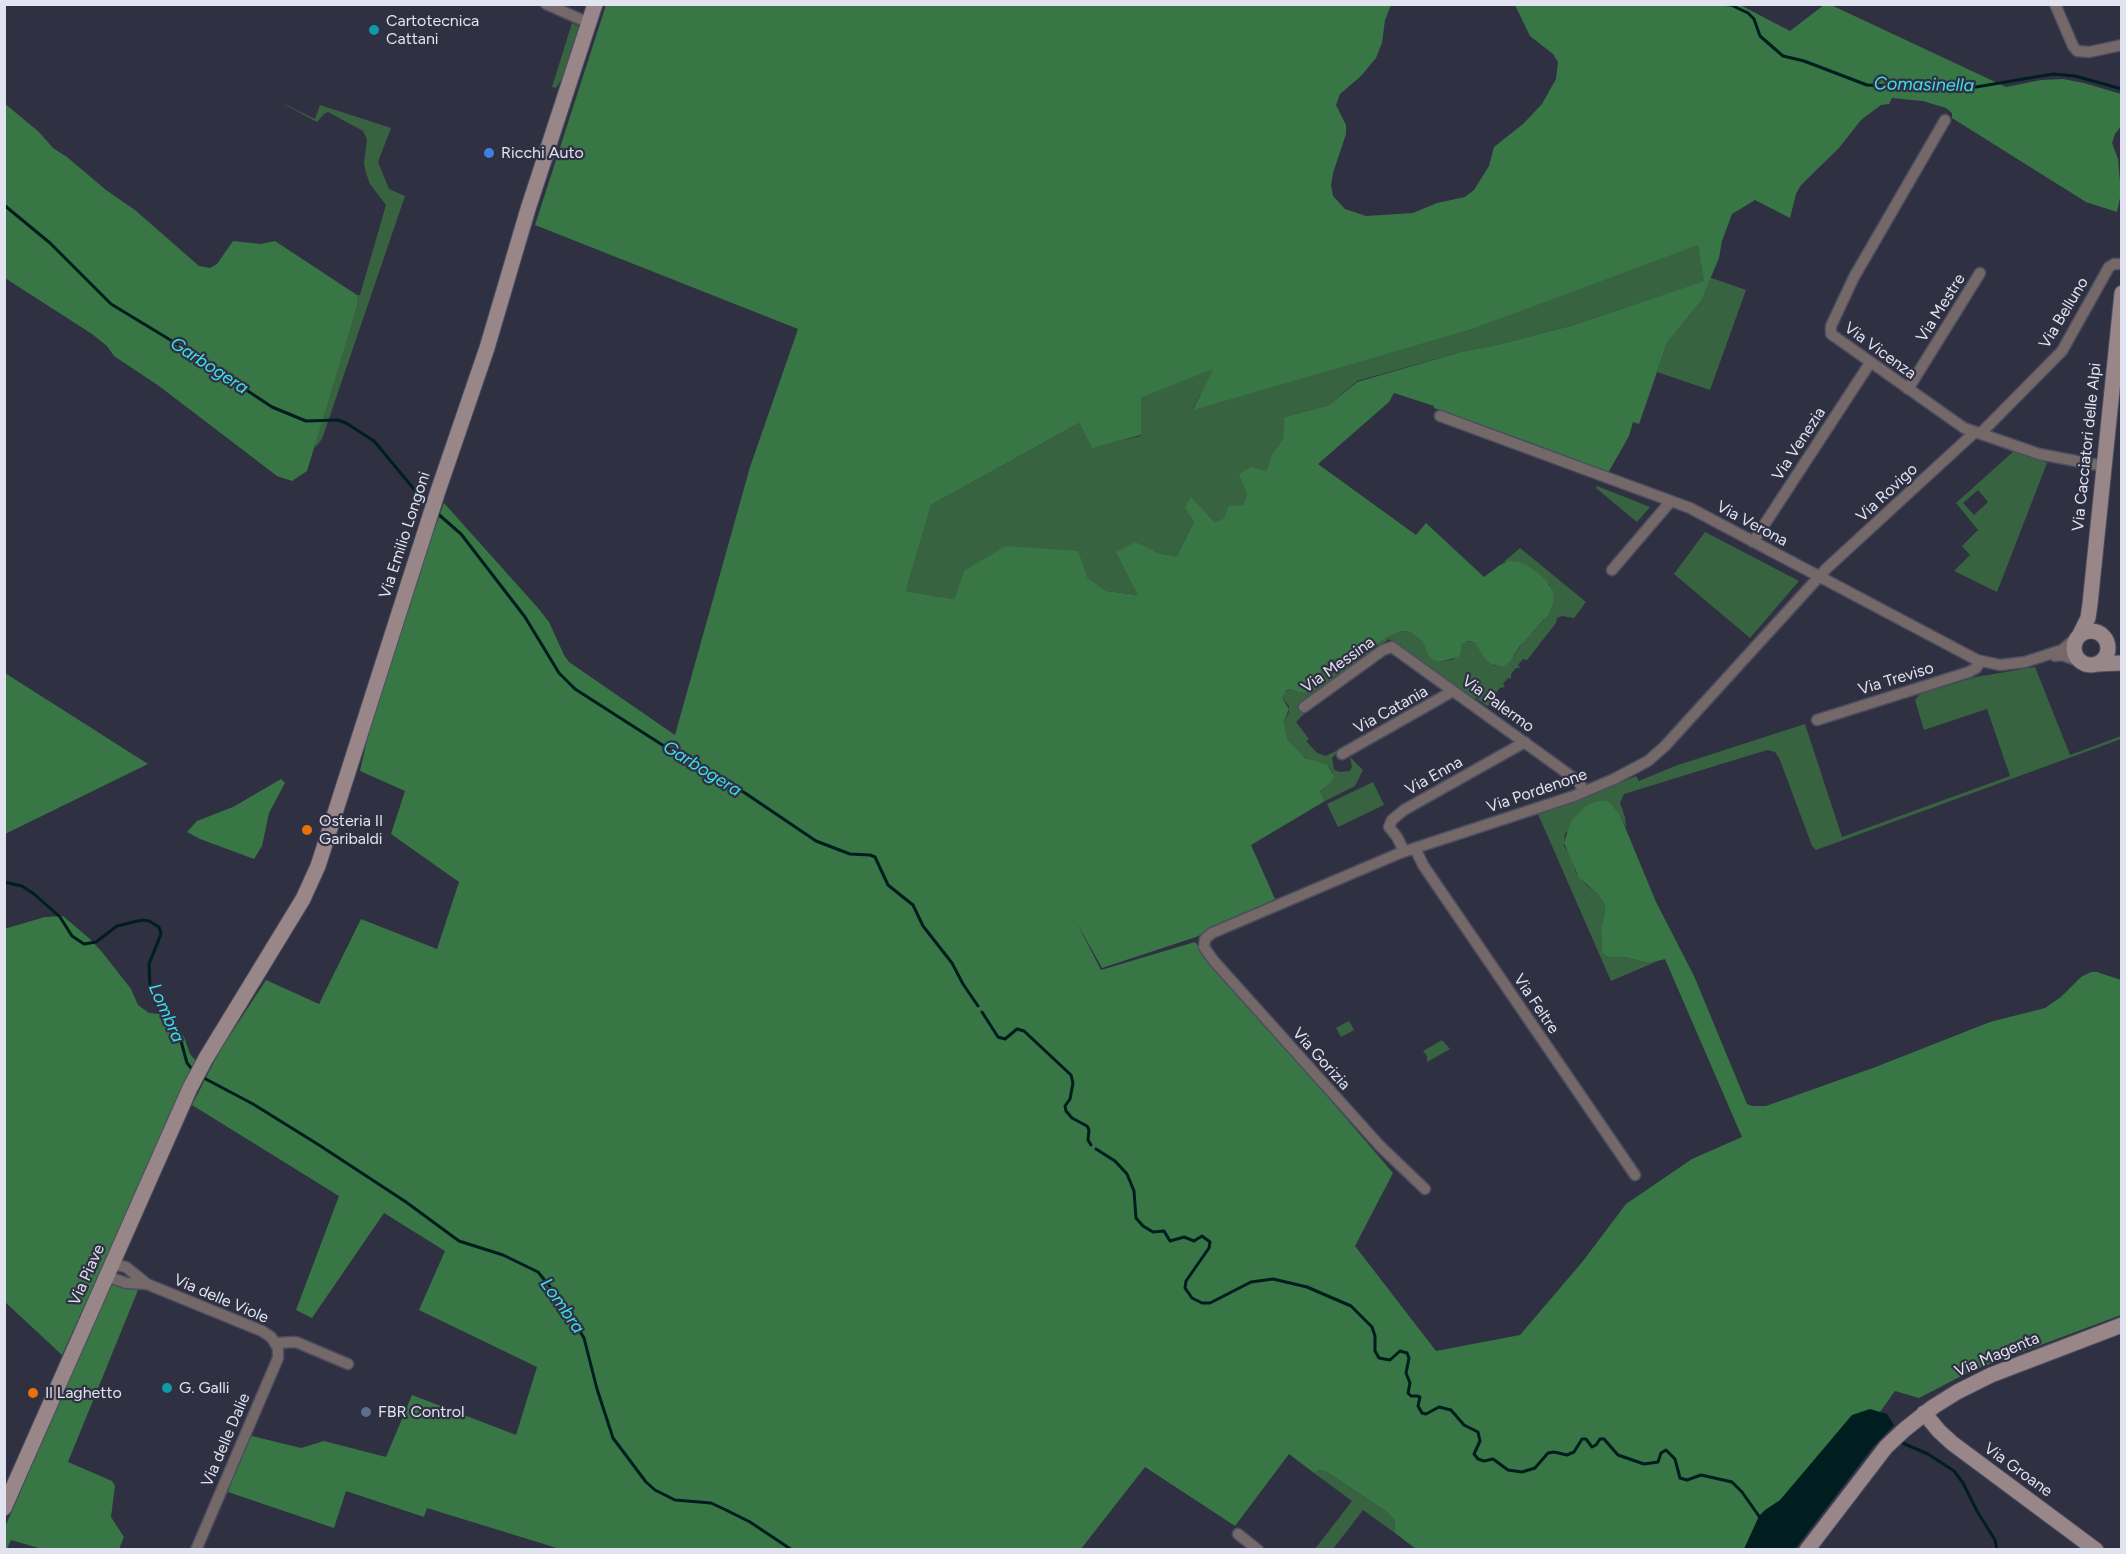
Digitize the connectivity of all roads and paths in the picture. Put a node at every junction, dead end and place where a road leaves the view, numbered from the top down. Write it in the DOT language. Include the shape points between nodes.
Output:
graph roads {
  1 [pos="546,4"];
  2 [pos="595,4"];
  3 [pos="2055,4"];
  4 [pos="589,23"];
  5 [pos="2120,47"];
  6 [pos="1945,120"];
  7 [pos="2121,264"];
  8 [pos="1980,273"];
  9 [pos="2121,293"];
  10 [pos="2120,313"];
  11 [pos="1870,363"];
  12 [pos="1908,389"];
  13 [pos="1440,416"];
  14 [pos="1978,432"];
  15 [pos="2103,466"];
  16 [pos="1671,501"];
  17 [pos="1753,542"];
  18 [pos="1612,570"];
  19 [pos="1820,577"];
  20 [pos="2090,604"];
  21 [pos="2078,636"];
  22 [pos="2104,638"];
  23 [pos="1389,647"];
  24 [pos="2121,656"];
  25 [pos="2042,657"];
  26 [pos="2079,661"];
  27 [pos="1981,662"];
  28 [pos="2121,663"];
  29 [pos="2097,664"];
  30 [pos="1453,691"];
  31 [pos="1304,707"];
  32 [pos="1816,720"];
  33 [pos="1525,742"];
  34 [pos="1342,754"];
  35 [pos="1584,791"];
  36 [pos="1409,850"];
  37 [pos="1203,942"];
  38 [pos="206,1058"];
  39 [pos="1635,1175"];
  40 [pos="1425,1189"];
  41 [pos="109,1270"];
  42 [pos="2121,1325"];
  43 [pos="276,1342"];
  44 [pos="348,1364"];
  45 [pos="1924,1413"];
  46 [pos="4,1508"];
  47 [pos="1238,1534"];
  48 [pos="1808,1549"];
  49 [pos="195,1550"];
  50 [pos="1258,1550"];
  51 [pos="2096,1550"];
  1 -- 4 [label="street"];
  2 -- 4 [label="street, Via Emilio Longoni"];
  3 -- 5 [label="street" via="2076,51"];
  4 -- 38 [label="street, Via Emilio Longoni" via="318,866 303,899"];
  6 -- 11 [label="street, Via Vicenza" via="1854,277 1830,328 1832,336"];
  7 -- 14 [label="street, Via Belluno" via="2109,266 2062,351"];
  8 -- 12 [label="street, Via Mestre"];
  9 -- 10 [label="street, Via Cacciatori delle Alpi"];
  10 -- 15 [label="street, Via Cacciatori delle Alpi"];
  11 -- 12 [label="street, Via Vicenza"];
  11 -- 17 [label="street, Via Venezia"];
  12 -- 14 [label="street, Via Vicenza" via="1956,423"];
  13 -- 16 [label="street, Via Verona"];
  14 -- 15 [label="street, Via Vicenza" via="2039,454"];
  14 -- 19 [label="street, Via Rovigo"];
  15 -- 20 [label="street, Via Cacciatori delle Alpi"];
  16 -- 17 [label="street, Via Verona"];
  16 -- 18 [label="street"];
  17 -- 19 [label="street, Via Verona"];
  19 -- 27 [label="street, Via Verona"];
  19 -- 35 [label="street, Via Pordenone" via="1659,753 1642,765"];
  20 -- 21 [label="street, Via Cacciatori delle Alpi" via="2088,618"];
  20 -- 22 [label="street, Via Cacciatori delle Alpi" via="2093,621"];
  21 -- 22 [label="street" via="2090,631"];
  21 -- 25 [label="street, Via Verona" via="2062,650"];
  21 -- 26 [label="street, Via Cacciatori delle Alpi" via="2073,650"];
  22 -- 24 [label="street"];
  22 -- 29 [label="street" via="2107,654"];
  23 -- 30 [label="street, Via Palermo"];
  23 -- 31 [label="street, Via Messina"];
  25 -- 26 [label="street, Via Verona" via="2062,655"];
  25 -- 27 [label="street, Via Verona" via="2012,664"];
  26 -- 29 [label="street"];
  27 -- 32 [label="street, Via Treviso" via="1969,672"];
  28 -- 29 [label="street"];
  30 -- 33 [label="street, Via Palermo"];
  30 -- 34 [label="street, Via Catania"];
  33 -- 35 [label="street, Via Palermo" via="1580,782"];
  33 -- 36 [label="street, Via Enna" via="1392,820 1389,827"];
  35 -- 36 [label="street, Via Pordenone"];
  36 -- 37 [label="street, Via Pordenone" via="1214,932"];
  36 -- 39 [label="street, Via Feltre"];
  37 -- 40 [label="street, Via Gorizia" via="1213,960 1380,1146"];
  38 -- 41 [label="street, Via Piave"];
  41 -- 43 [label="street, Via delle Viole" via="126,1282 147,1284 262,1331"];
  41 -- 46 [label="street, Via Piave"];
  42 -- 45 [label="street, Via Magenta" via="1991,1375"];
  43 -- 44 [label="street, Via delle Viole" via="296,1342"];
  43 -- 49 [label="street, Via delle Dalie" via="278,1358"];
  45 -- 48 [label="street, Via Magenta" via="1886,1447"];
  45 -- 51 [label="street, Via Groane" via="1952,1443"];
  47 -- 50 [label="street"];
}
